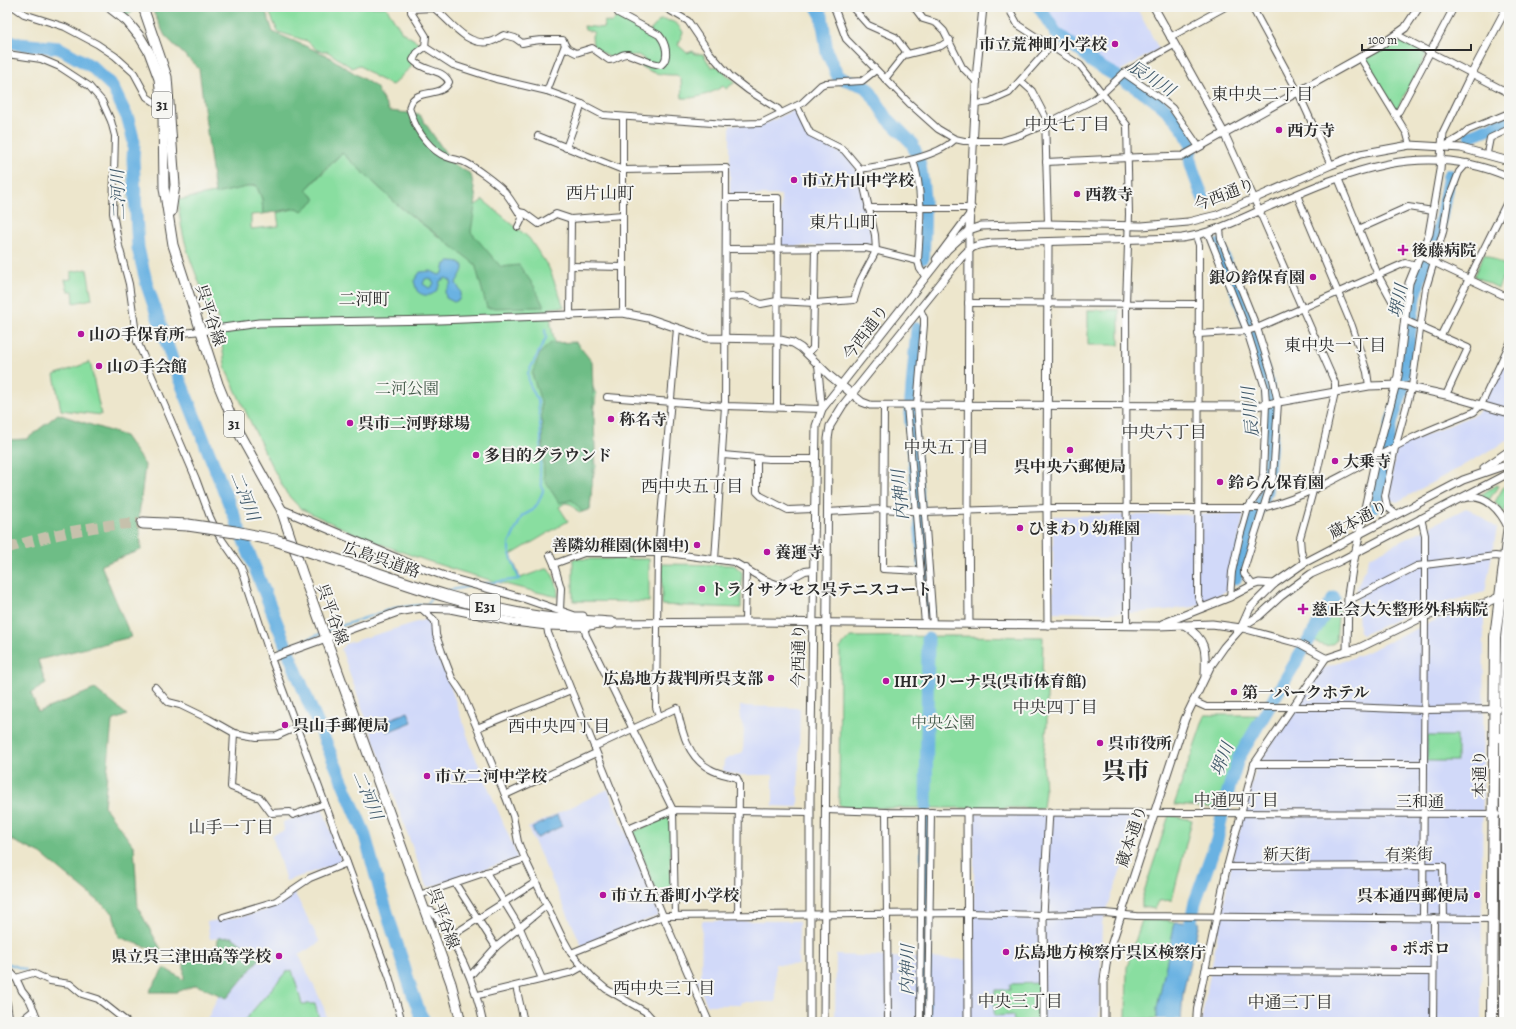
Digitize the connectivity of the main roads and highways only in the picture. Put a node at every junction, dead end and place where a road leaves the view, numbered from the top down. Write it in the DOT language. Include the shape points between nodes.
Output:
graph roads {
  1 [pos="109,7"];
  2 [pos="143,7"];
  3 [pos="170,220"];
  4 [pos="143,523"];
  5 [pos="1509,528"];
  6 [pos="1509,608"];
  7 [pos="611,623"];
  8 [pos="1507,709"];
  9 [pos="1507,814"];
  10 [pos="1507,919"];
  11 [pos="461,1022"];
  12 [pos="1492,1022"];
  13 [pos="1505,1022"];
  1 -- 3 [label="main road, 呉平谷線 / 31" via="128,22 140,37 159,79 164,188"];
  2 -- 3 [label="main road, 呉平谷線 / 31" via="167,78 175,185"];
  3 -- 11 [label="main road, 呉平谷線 / 31" via="173,245 218,384 236,428 281,509 322,640 420,895 451,983"];
  4 -- 7 [label="highway, 広島呉道路 / E31, bridge" via="188,525 275,540 424,590 516,614 567,621"];
  5 -- 12 [label="highway, 本通り" via="1495,636"];
  6 -- 8 [label="highway, 本通り" via="1506,638"];
  8 -- 9 [label="highway, 本通り"];
  9 -- 10 [label="highway, 本通り"];
  10 -- 13 [label="highway, 本通り"];
}
